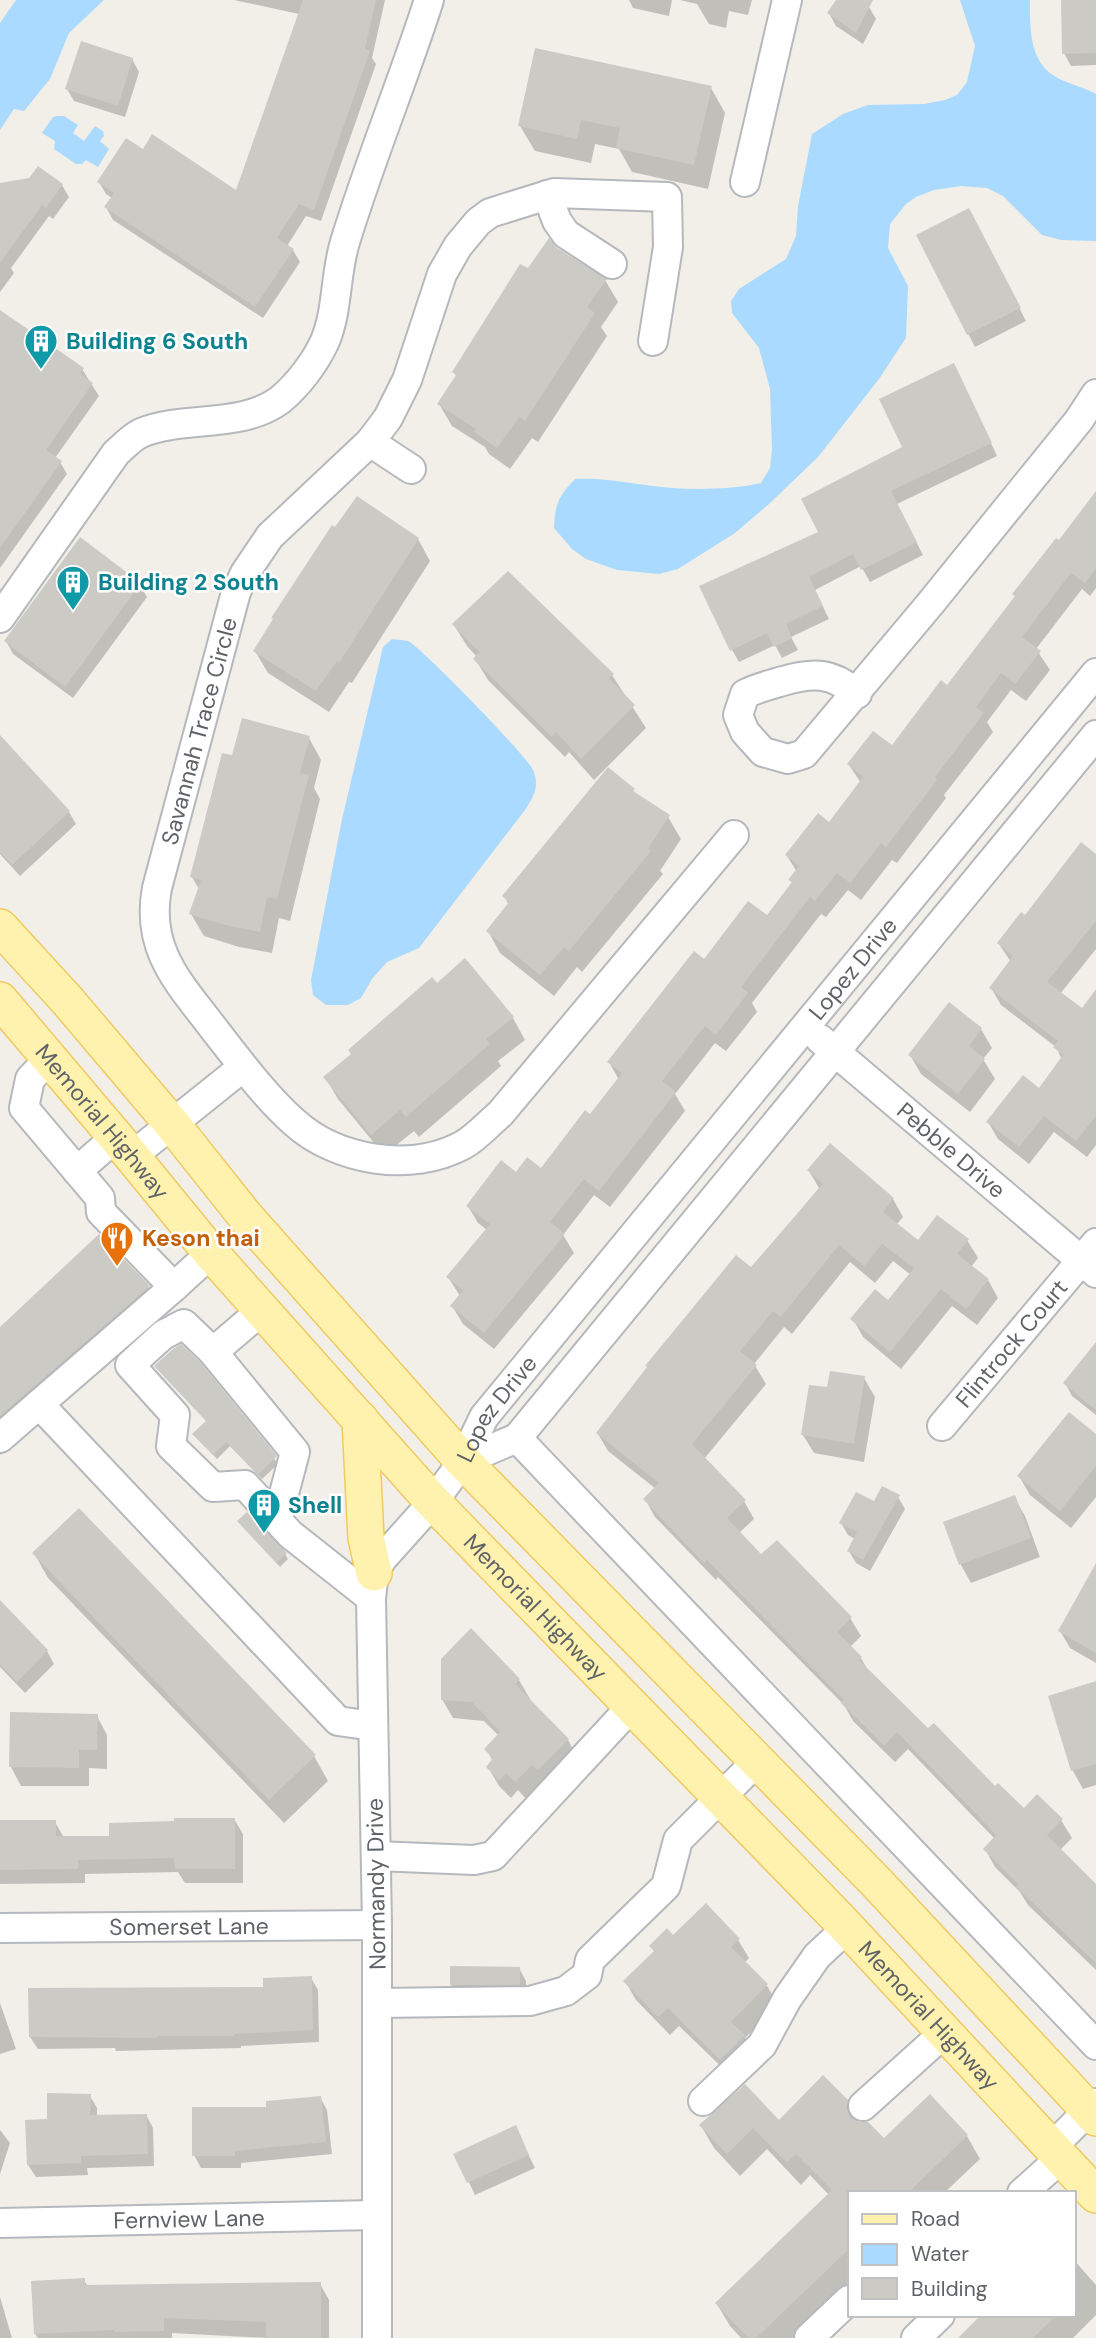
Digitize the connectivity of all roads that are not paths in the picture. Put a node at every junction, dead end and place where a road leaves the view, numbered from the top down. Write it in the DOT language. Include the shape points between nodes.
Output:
graph roads {
  1 [pos="429,0"];
  2 [pos="787,0"];
  3 [pos="745,182"];
  4 [pos="547,195"];
  5 [pos="612,264"];
  6 [pos="653,341"];
  7 [pos="1096,394"];
  8 [pos="370,442"];
  9 [pos="411,469"];
  10 [pos="0,618"];
  11 [pos="1096,673"];
  12 [pos="857,694"];
  13 [pos="1096,735"];
  14 [pos="734,835"];
  15 [pos="0,927"];
  16 [pos="0,1000"];
  17 [pos="805,1027"];
  18 [pos="835,1052"];
  19 [pos="50,1058"];
  20 [pos="243,1067"];
  21 [pos="172,1124"];
  22 [pos="124,1146"];
  23 [pos="77,1171"];
  24 [pos="211,1253"];
  25 [pos="1091,1259"];
  26 [pos="174,1287"];
  27 [pos="261,1311"];
  28 [pos="213,1352"];
  29 [pos="39,1404"];
  30 [pos="360,1419"];
  31 [pos="942,1426"];
  32 [pos="0,1438"];
  33 [pos="517,1438"];
  34 [pos="463,1461"];
  35 [pos="433,1502"];
  36 [pos="277,1520"];
  37 [pos="372,1586"];
  38 [pos="632,1706"];
  39 [pos="373,1726"];
  40 [pos="757,1761"];
  41 [pos="719,1796"];
  42 [pos="376,1856"];
  43 [pos="377,1925"];
  44 [pos="0,1928"];
  45 [pos="847,1928"];
  46 [pos="377,2003"];
  47 [pos="945,2032"];
  48 [pos="1096,2045"];
  49 [pos="703,2101"];
  50 [pos="863,2106"];
  51 [pos="1094,2111"];
  52 [pos="1056,2152"];
  53 [pos="1024,2191"];
  54 [pos="1096,2195"];
  55 [pos="376,2215"];
  56 [pos="0,2223"];
  57 [pos="848,2301"];
  58 [pos="938,2317"];
  59 [pos="377,2338"];
  60 [pos="809,2338"];
  61 [pos="916,2338"];
  1 -- 10 [label="street" via="348,232 328,330 314,361 287,393 264,409 164,427 129,440"];
  2 -- 3 [label="street"];
  4 -- 5 [label="street" via="566,234"];
  4 -- 6 [label="street, Savannah Trace Circle" via="667,197 668,247"];
  4 -- 8 [label="street, Savannah Trace Circle" via="490,213 462,240 436,289 407,380"];
  7 -- 12 [label="street"];
  8 -- 9 [label="street"];
  8 -- 20 [label="street, Savannah Trace Circle" via="286,520 245,573 157,888 154,924 161,953"];
  11 -- 17 [label="street, Lopez Drive"];
  13 -- 18 [label="street, Lopez Drive"];
  14 -- 20 [label="street, Savannah Trace Circle" via="499,1114 464,1145 422,1160 382,1160 332,1147 295,1123"];
  15 -- 21 [label="main road"];
  16 -- 19 [label="main road, Memorial Highway"];
  17 -- 18 [label="street, Pebble Drive"];
  17 -- 34 [label="street, Lopez Drive" via="484,1417"];
  18 -- 25 [label="street, Pebble Drive"];
  18 -- 33 [label="street, Lopez Drive"];
  19 -- 22 [label="main road, Memorial Highway"];
  19 -- 23 [label="street" via="30,1079 24,1108"];
  20 -- 21 [label="street"];
  21 -- 22 [label="street"];
  21 -- 34 [label="main road" via="246,1217"];
  22 -- 23 [label="street"];
  22 -- 24 [label="main road, Memorial Highway"];
  23 -- 26 [label="street" via="100,1198 101,1212"];
  24 -- 26 [label="street"];
  24 -- 27 [label="main road, Memorial Highway"];
  25 -- 31 [label="street, Flintrock Court"];
  26 -- 29 [label="street"];
  27 -- 28 [label="street"];
  27 -- 30 [label="main road, Memorial Highway"];
  28 -- 36 [label="street" via="295,1451"];
  28 -- 36 [label="street" via="184,1324 163,1335 130,1365 175,1416 171,1446 213,1487 245,1485"];
  29 -- 32 [label="street"];
  29 -- 39 [label="street" via="338,1721"];
  30 -- 35 [label="main road, Memorial Highway"];
  30 -- 37 [label="main road"];
  33 -- 34 [label="street, Lopez Drive"];
  33 -- 48 [label="street"];
  34 -- 35 [label="street"];
  34 -- 40 [label="main road"];
  35 -- 37 [label="street" via="393,1546"];
  35 -- 38 [label="main road, Memorial Highway"];
  36 -- 37 [label="street" via="290,1534"];
  37 -- 39 [label="street, Normandy Drive"];
  38 -- 41 [label="main road, Memorial Highway"];
  38 -- 42 [label="street" via="494,1856 474,1860"];
  39 -- 42 [label="street, Normandy Drive"];
  40 -- 41 [label="street"];
  40 -- 51 [label="main road"];
  41 -- 45 [label="main road, Memorial Highway"];
  41 -- 46 [label="street" via="678,1840 666,1886 590,1960 587,1975 566,1992 530,2001"];
  42 -- 43 [label="street, Normandy Drive"];
  43 -- 44 [label="street, Somerset Lane"];
  43 -- 46 [label="street, Normandy Drive"];
  45 -- 47 [label="main road, Memorial Highway"];
  45 -- 49 [label="street" via="817,1956 762,2045"];
  46 -- 55 [label="street, Normandy Drive"];
  47 -- 50 [label="street"];
  47 -- 52 [label="main road, Memorial Highway"];
  51 -- 52 [label="street"];
  52 -- 53 [label="street"];
  52 -- 54 [label="main road, Memorial Highway"];
  55 -- 56 [label="street, Fernview Lane"];
  55 -- 59 [label="street, Normandy Drive"];
  57 -- 60 [label="street"];
  58 -- 61 [label="street"];
}
